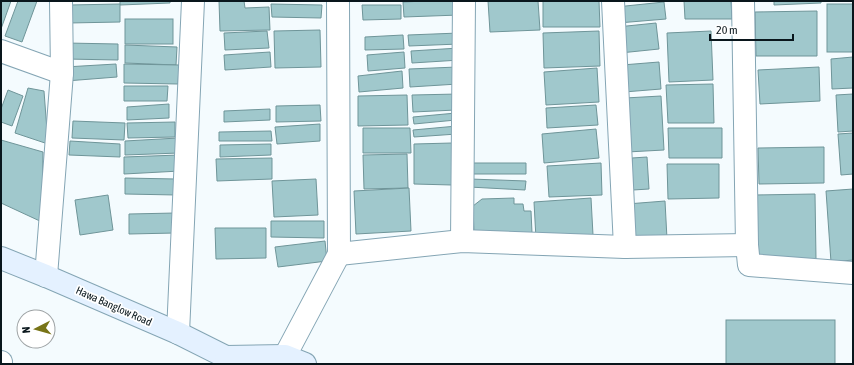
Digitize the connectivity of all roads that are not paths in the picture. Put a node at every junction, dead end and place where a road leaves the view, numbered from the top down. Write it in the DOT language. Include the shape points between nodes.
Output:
graph roads {
  1 [pos="61,1"];
  2 [pos="194,1"];
  3 [pos="338,1"];
  4 [pos="464,1"];
  5 [pos="613,1"];
  6 [pos="743,1"];
  7 [pos="1,50"];
  8 [pos="62,73"];
  9 [pos="462,241"];
  10 [pos="747,245"];
  11 [pos="625,247"];
  12 [pos="339,254"];
  13 [pos="1,258"];
  14 [pos="853,273"];
  15 [pos="46,276"];
  16 [pos="178,334"];
  17 [pos="230,360"];
  18 [pos="295,360"];
  1 -- 8 [label="street"];
  2 -- 16 [label="street"];
  3 -- 12 [label="street"];
  4 -- 9 [label="street"];
  5 -- 11 [label="street"];
  6 -- 10 [label="street"];
  7 -- 8 [label="street"];
  8 -- 15 [label="street"];
  9 -- 11 [label="street"];
  9 -- 12 [label="street"];
  10 -- 11 [label="street"];
  10 -- 14 [label="street" via="749,265"];
  12 -- 18 [label="street"];
  13 -- 15 [label="street, Hawa Banglow Road"];
  15 -- 16 [label="street, Hawa Banglow Road"];
  16 -- 17 [label="street, Hawa Banglow Road"];
  17 -- 18 [label="street, Hawa Banglow Road"];
}
